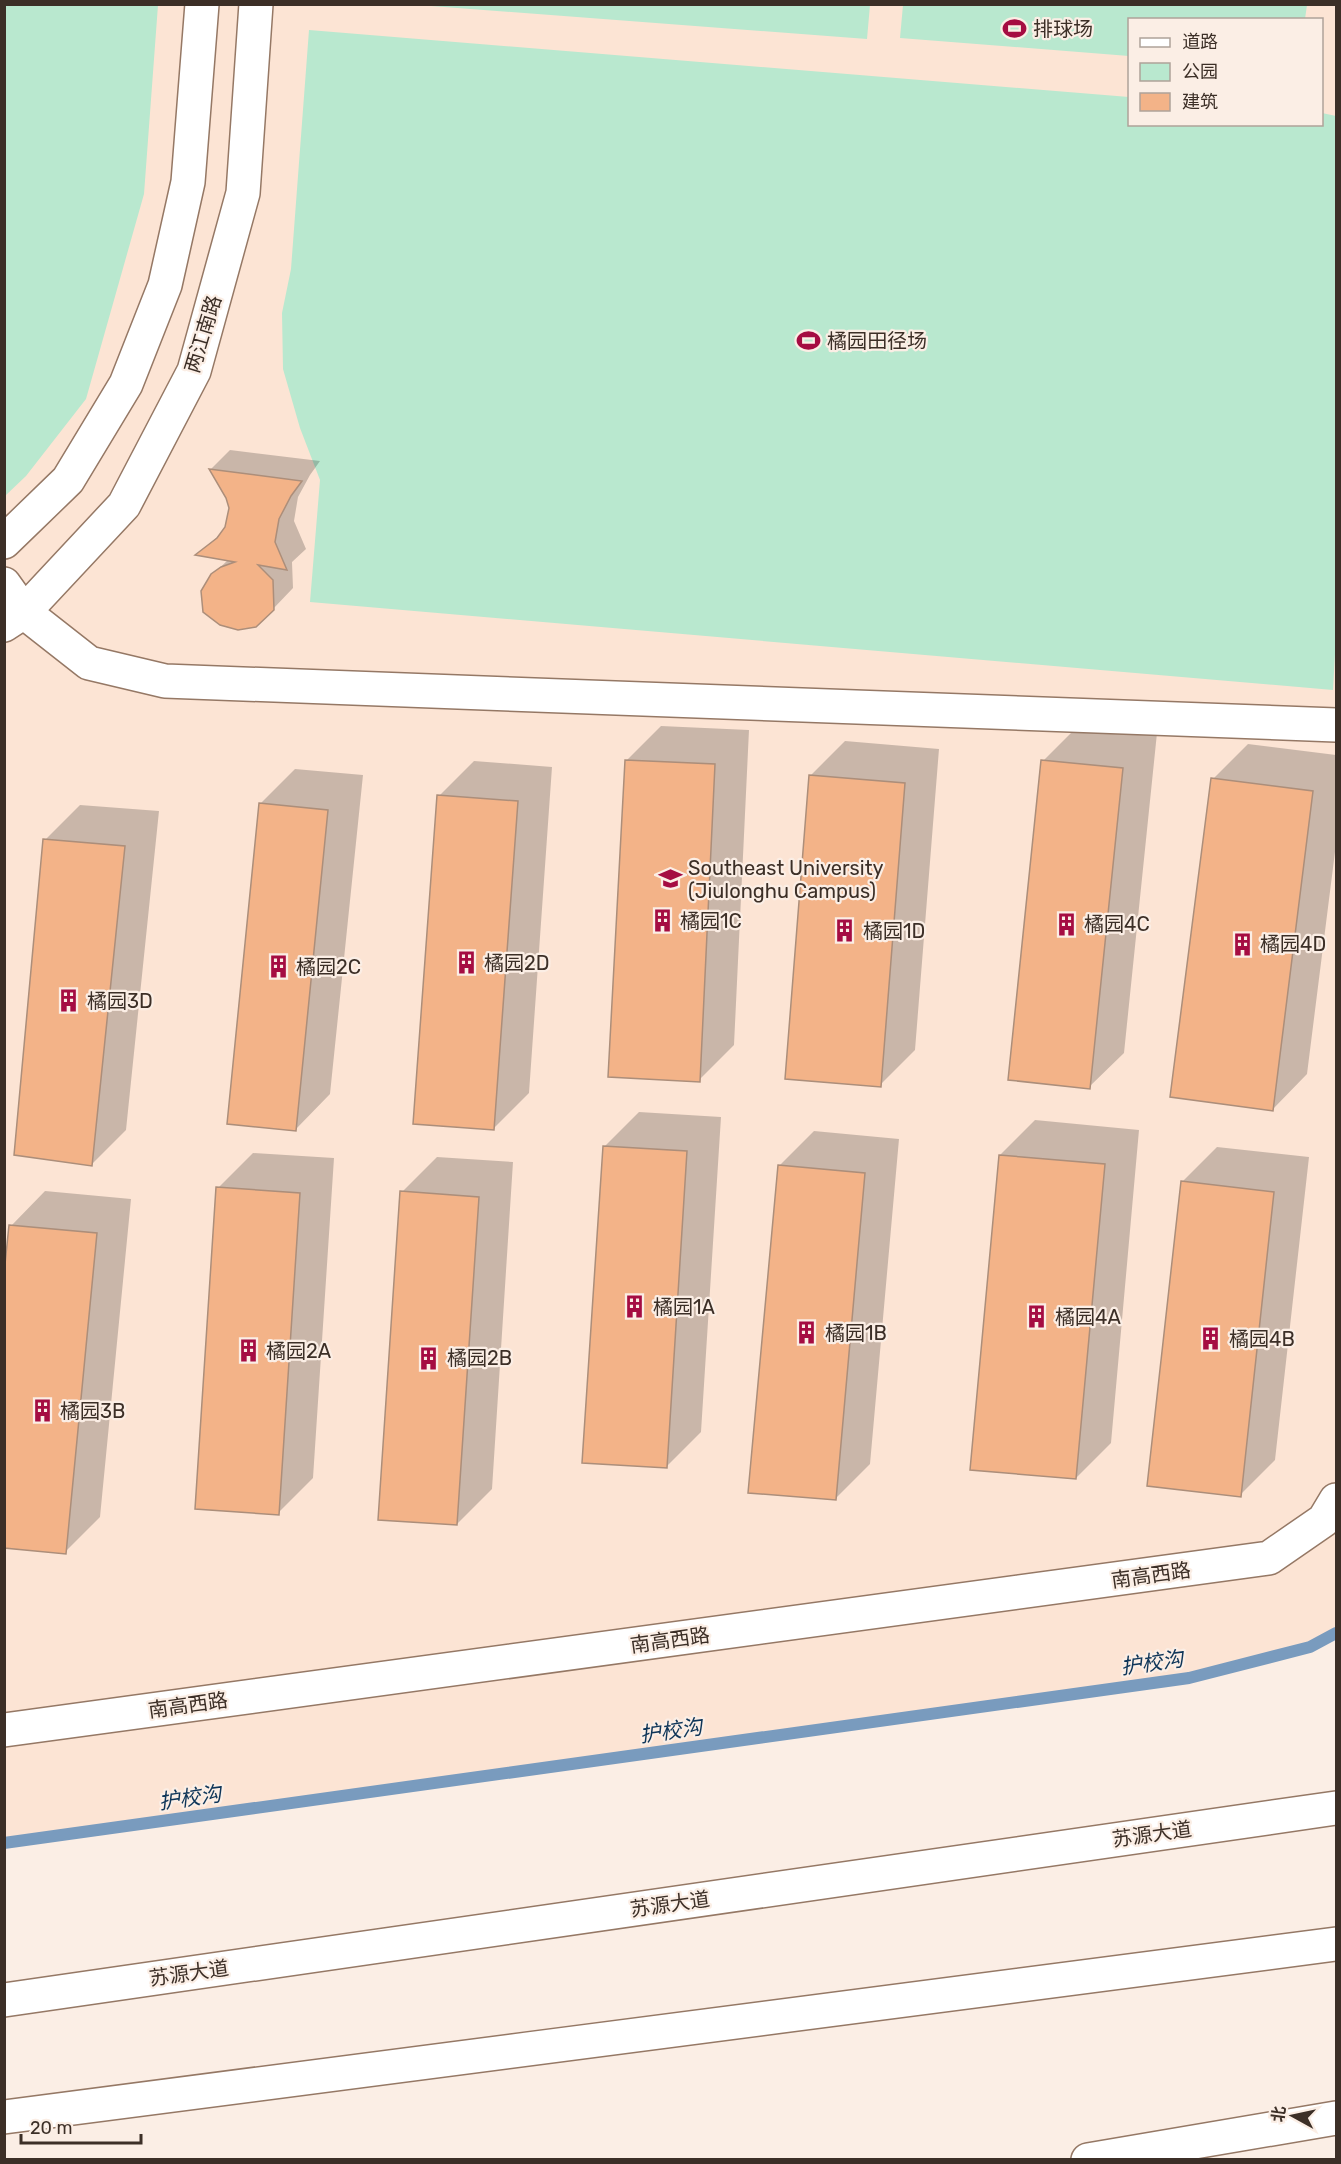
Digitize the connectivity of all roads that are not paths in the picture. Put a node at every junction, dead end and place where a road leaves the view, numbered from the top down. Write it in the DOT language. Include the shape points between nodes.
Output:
graph roads {
  1 [pos="202,4"];
  2 [pos="256,4"];
  3 [pos="4,542"];
  4 [pos="4,584"];
  5 [pos="14,619"];
  6 [pos="1336,725"];
  7 [pos="1330,1510"];
  8 [pos="4,1730"];
  9 [pos="1336,1808"];
  10 [pos="1336,1944"];
  11 [pos="4,2000"];
  12 [pos="4,2117"];
  13 [pos="1336,2118"];
  14 [pos="1088,2160"];
  1 -- 3 [label="street" via="188,182 165,285 126,384 68,480"];
  2 -- 5 [label="street, 两江南路" via="243,193 194,371 124,505"];
  4 -- 5 [label="street"];
  5 -- 6 [label="street" via="89,663 165,681"];
  7 -- 8 [label="street, 南高西路" via="1269,1558"];
  9 -- 11 [label="street, 苏源大道"];
  10 -- 12 [label="street"];
  13 -- 14 [label="street"];
}
